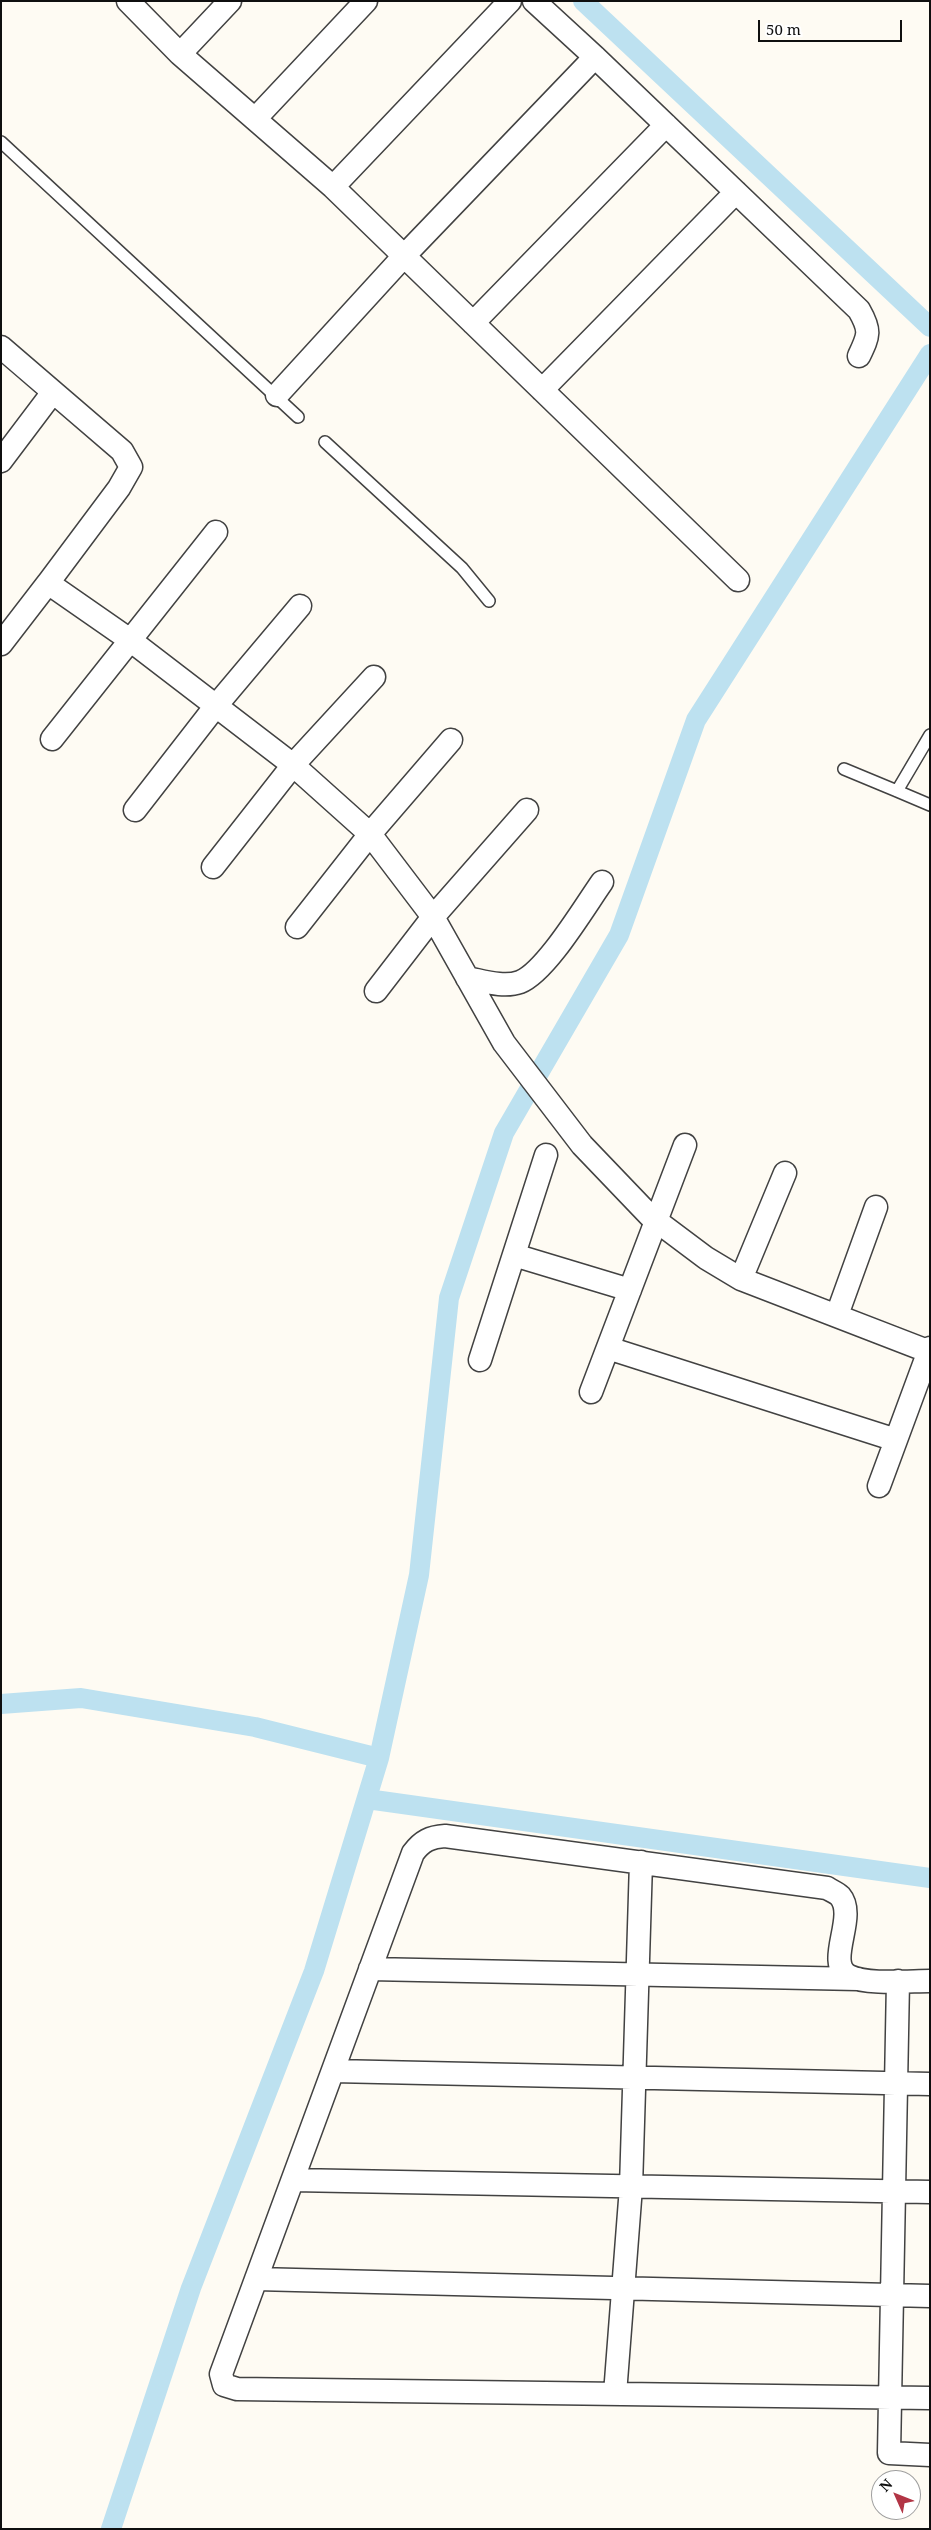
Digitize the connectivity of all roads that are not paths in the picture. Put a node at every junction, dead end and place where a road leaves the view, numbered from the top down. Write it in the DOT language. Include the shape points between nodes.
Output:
graph roads {
  1 [pos="128,1"];
  2 [pos="230,1"];
  3 [pos="366,1"];
  4 [pos="510,1"];
  5 [pos="534,1"];
  6 [pos="180,54"];
  7 [pos="595,57"];
  8 [pos="255,119"];
  9 [pos="666,125"];
  10 [pos="1,142"];
  11 [pos="333,187"];
  12 [pos="736,192"];
  13 [pos="404,256"];
  14 [pos="473,323"];
  15 [pos="1,347"];
  16 [pos="859,356"];
  17 [pos="542,390"];
  18 [pos="53,392"];
  19 [pos="277,395"];
  20 [pos="298,417"];
  21 [pos="324,442"];
  22 [pos="1,461"];
  23 [pos="216,532"];
  24 [pos="738,580"];
  25 [pos="48,582"];
  26 [pos="489,601"];
  27 [pos="300,606"];
  28 [pos="130,640"];
  29 [pos="1,644"];
  30 [pos="374,677"];
  31 [pos="216,706"];
  32 [pos="930,735"];
  33 [pos="52,739"];
  34 [pos="451,740"];
  35 [pos="293,765"];
  36 [pos="844,769"];
  37 [pos="897,791"];
  38 [pos="930,805"];
  39 [pos="135,810"];
  40 [pos="527,810"];
  41 [pos="370,834"];
  42 [pos="213,867"];
  43 [pos="602,882"];
  44 [pos="433,917"];
  45 [pos="297,928"];
  46 [pos="467,978"];
  47 [pos="376,991"];
  48 [pos="685,1145"];
  49 [pos="546,1155"];
  50 [pos="785,1173"];
  51 [pos="876,1207"];
  52 [pos="657,1221"];
  53 [pos="514,1255"];
  54 [pos="741,1279"];
  55 [pos="630,1290"];
  56 [pos="837,1315"];
  57 [pos="608,1348"];
  58 [pos="929,1350"];
  59 [pos="480,1360"];
  60 [pos="591,1392"];
  61 [pos="896,1440"];
  62 [pos="880,1486"];
  63 [pos="641,1862"];
  64 [pos="370,1969"];
  65 [pos="638,1974"];
  66 [pos="859,1979"];
  67 [pos="898,1981"];
  68 [pos="930,1982"];
  69 [pos="333,2071"];
  70 [pos="634,2078"];
  71 [pos="896,2083"];
  72 [pos="930,2084"];
  73 [pos="293,2180"];
  74 [pos="631,2187"];
  75 [pos="893,2192"];
  76 [pos="930,2192"];
  77 [pos="256,2279"];
  78 [pos="625,2288"];
  79 [pos="891,2295"];
  80 [pos="930,2296"];
  81 [pos="615,2394"];
  82 [pos="890,2398"];
  83 [pos="930,2398"];
  84 [pos="930,2455"];
  1 -- 6 [label="street"];
  2 -- 6 [label="street"];
  3 -- 8 [label="street"];
  4 -- 11 [label="street"];
  5 -- 7 [label="street"];
  6 -- 8 [label="street"];
  7 -- 9 [label="street"];
  7 -- 13 [label="street"];
  8 -- 11 [label="street"];
  9 -- 12 [label="street"];
  9 -- 14 [label="street"];
  10 -- 19 [label="lane"];
  11 -- 13 [label="street"];
  12 -- 16 [label="street" via="859,310 869,336"];
  12 -- 17 [label="street"];
  13 -- 14 [label="street"];
  13 -- 19 [label="street"];
  14 -- 17 [label="street"];
  15 -- 18 [label="street"];
  17 -- 24 [label="street"];
  18 -- 22 [label="street"];
  18 -- 25 [label="street" via="122,451 131,467 119,488"];
  19 -- 20 [label="lane"];
  21 -- 26 [label="lane" via="462,568"];
  23 -- 28 [label="street"];
  25 -- 28 [label="street"];
  25 -- 29 [label="street"];
  27 -- 31 [label="street"];
  28 -- 31 [label="street"];
  28 -- 33 [label="street"];
  30 -- 35 [label="street"];
  31 -- 35 [label="street"];
  31 -- 39 [label="street"];
  32 -- 37 [label="lane"];
  34 -- 41 [label="street"];
  35 -- 41 [label="street"];
  35 -- 42 [label="street"];
  36 -- 37 [label="lane"];
  37 -- 38 [label="lane"];
  40 -- 44 [label="street"];
  41 -- 44 [label="street"];
  41 -- 45 [label="street"];
  43 -- 46 [label="street" via="560,942 532,974 520,982 504,984"];
  44 -- 46 [label="street"];
  44 -- 47 [label="street"];
  46 -- 52 [label="street" via="504,1043 582,1145"];
  48 -- 52 [label="street"];
  49 -- 53 [label="street"];
  50 -- 54 [label="street"];
  51 -- 56 [label="street"];
  52 -- 54 [label="street" via="706,1258"];
  52 -- 55 [label="street"];
  53 -- 55 [label="street"];
  53 -- 59 [label="street"];
  54 -- 56 [label="street"];
  55 -- 57 [label="street"];
  56 -- 58 [label="street"];
  57 -- 60 [label="street"];
  57 -- 61 [label="street"];
  58 -- 61 [label="street"];
  61 -- 62 [label="street"];
  63 -- 64 [label="street" via="434,1836 421,1843 413,1853"];
  63 -- 65 [label="street"];
  63 -- 66 [label="street" via="827,1888 840,1896 846,1917 840,1968"];
  64 -- 65 [label="street"];
  64 -- 69 [label="street"];
  65 -- 66 [label="street"];
  65 -- 70 [label="street"];
  66 -- 67 [label="street"];
  67 -- 68 [label="street"];
  67 -- 71 [label="street"];
  69 -- 70 [label="street"];
  69 -- 73 [label="street"];
  70 -- 71 [label="street"];
  70 -- 74 [label="street"];
  71 -- 72 [label="street"];
  71 -- 75 [label="street"];
  73 -- 74 [label="street"];
  73 -- 77 [label="street"];
  74 -- 75 [label="street"];
  74 -- 78 [label="street"];
  75 -- 76 [label="street"];
  75 -- 79 [label="street"];
  77 -- 78 [label="street"];
  77 -- 81 [label="street" via="221,2374 224,2385 230,2387"];
  78 -- 79 [label="street"];
  78 -- 81 [label="street"];
  79 -- 80 [label="street"];
  79 -- 82 [label="street"];
  81 -- 82 [label="street"];
  82 -- 83 [label="street"];
  82 -- 84 [label="street" via="888,2453"];
}
